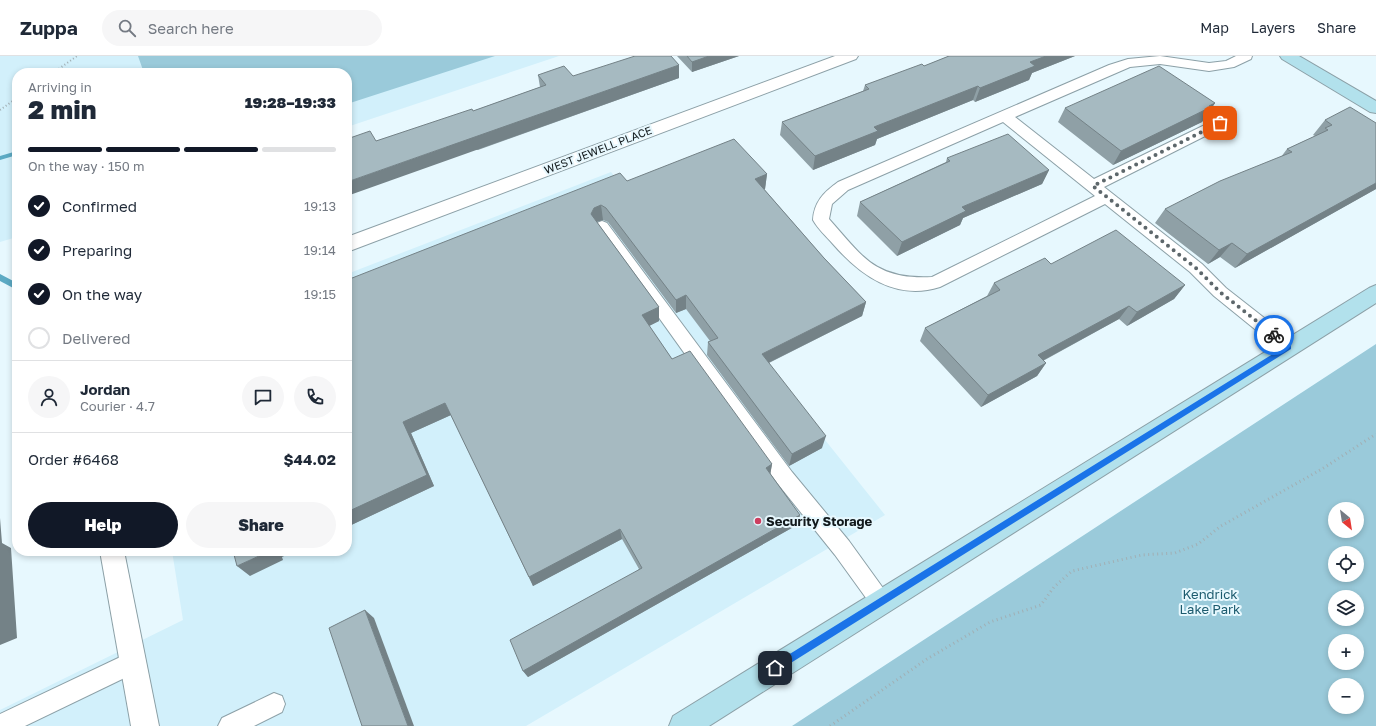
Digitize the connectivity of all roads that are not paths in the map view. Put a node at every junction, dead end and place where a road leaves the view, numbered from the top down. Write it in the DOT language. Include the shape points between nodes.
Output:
graph roads {
  1 [pos="850,56"];
  2 [pos="1246,56"];
  3 [pos="1288,56"];
  4 [pos="1376,108"];
  5 [pos="1004,116"];
  6 [pos="1220,123"];
  7 [pos="1093,186"];
  8 [pos="1106,197"];
  9 [pos="602,227"];
  10 [pos="352,243"];
  11 [pos="1376,293"];
  12 [pos="1289,347"];
  13 [pos="113,556"];
  14 [pos="881,602"];
  15 [pos="133,662"];
  16 [pos="274,704"];
  17 [pos="0,726"];
  18 [pos="144,726"];
  19 [pos="230,726"];
  20 [pos="683,726"];
  1 -- 10 [label="street, WEST JEWELL PLACE"];
  2 -- 5 [label="lane" via="1229,64 1209,67 1160,60 1128,63"];
  3 -- 4 [label="main road"];
  5 -- 7 [label="lane"];
  5 -- 8 [label="lane" via="843,186 824,202 820,211 821,220 869,272 889,281 918,285 934,283"];
  6 -- 7 [label="lane"];
  7 -- 8 [label="lane"];
  8 -- 12 [label="lane" via="1196,268 1220,292"];
  9 -- 14 [label="lane" via="785,478 842,548"];
  11 -- 12 [label="main road"];
  12 -- 14 [label="main road"];
  13 -- 15 [label="street"];
  14 -- 20 [label="main road"];
  15 -- 17 [label="lane"];
  15 -- 18 [label="street"];
  16 -- 19 [label="lane"];
}
